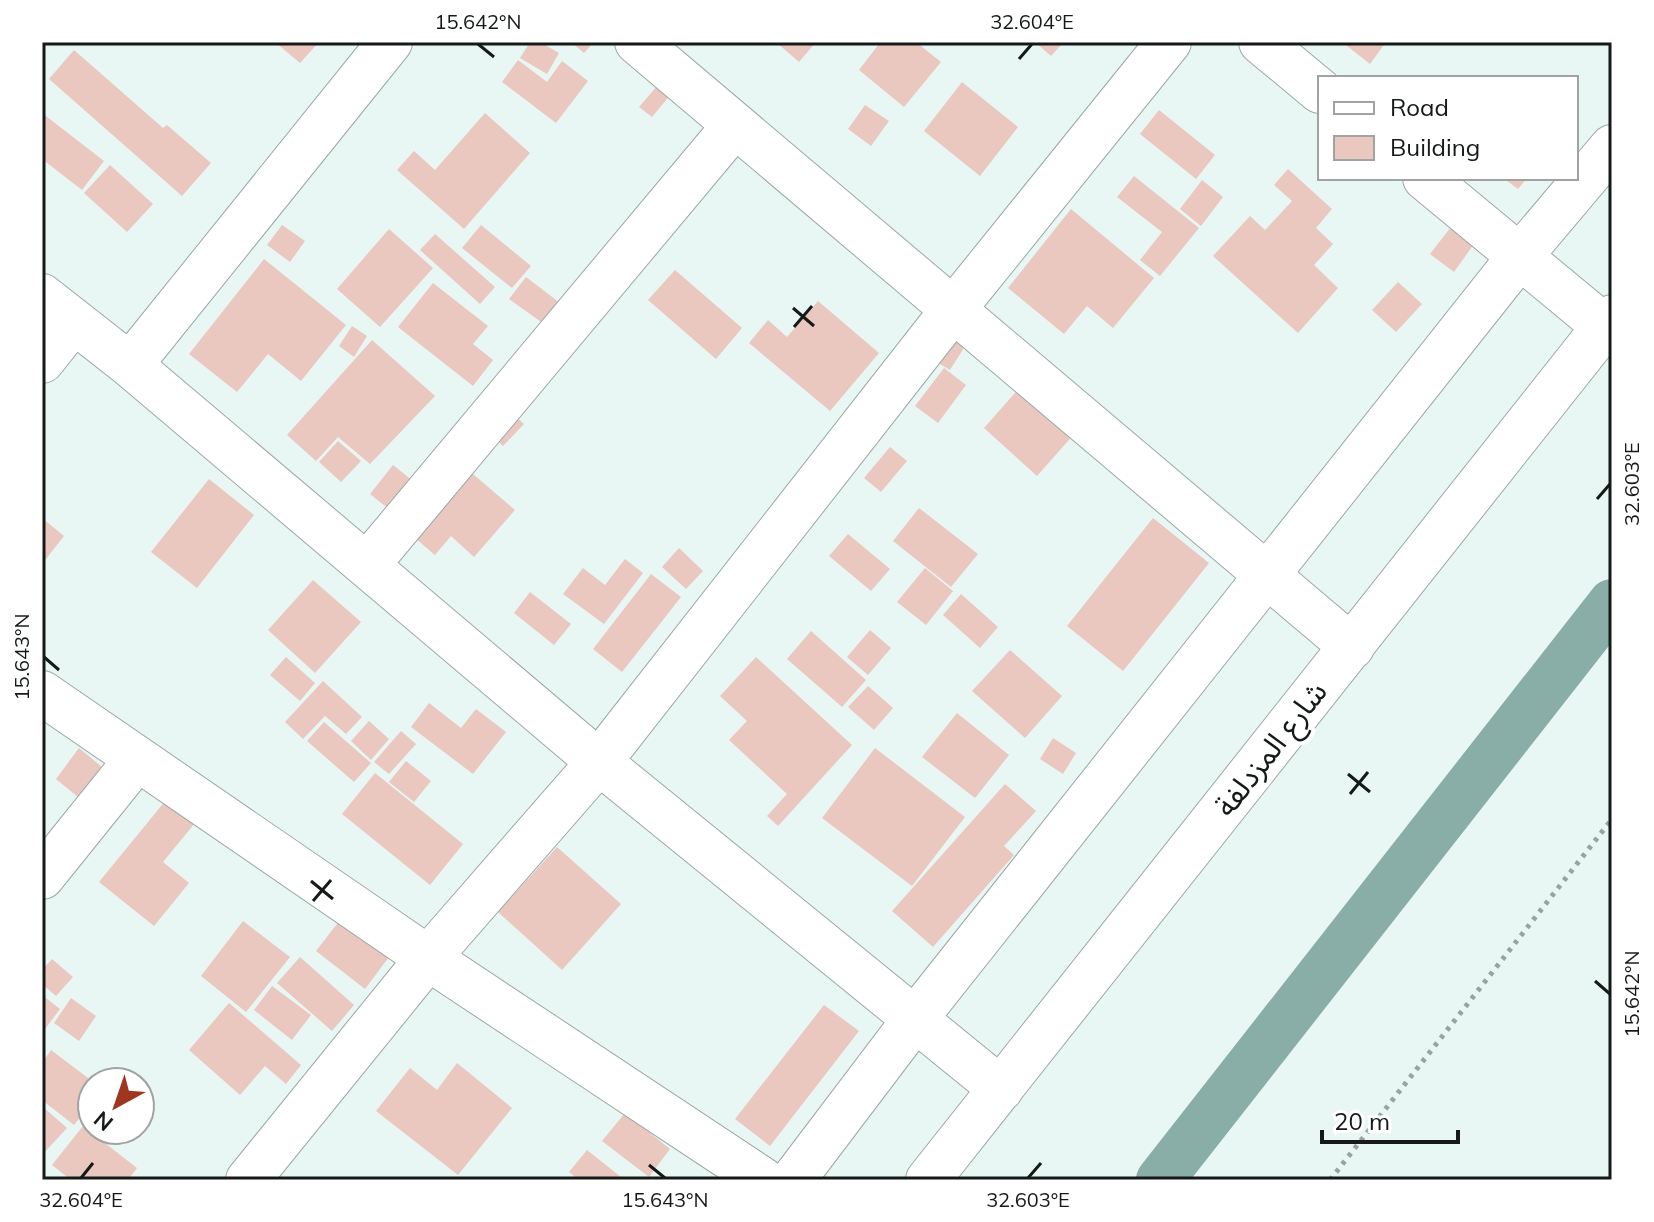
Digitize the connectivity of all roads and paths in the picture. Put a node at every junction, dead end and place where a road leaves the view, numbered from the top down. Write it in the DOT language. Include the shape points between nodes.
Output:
graph roads {
  1 [pos="390,42"];
  2 [pos="637,42"];
  3 [pos="1169,42"];
  4 [pos="1261,42"];
  5 [pos="1318,89"];
  6 [pos="735,125"];
  7 [pos="1612,147"];
  8 [pos="1427,180"];
  9 [pos="1520,256"];
  10 [pos="58,309"];
  11 [pos="952,311"];
  12 [pos="1608,322"];
  13 [pos="42,361"];
  14 [pos="130,365"];
  15 [pos="367,565"];
  16 [pos="1269,576"];
  17 [pos="1352,647"];
  18 [pos="42,693"];
  19 [pos="137,759"];
  20 [pos="599,762"];
  21 [pos="1612,819"];
  22 [pos="42,877"];
  23 [pos="428,958"];
  24 [pos="915,1019"];
  25 [pos="1001,1089"];
  26 [pos="248,1180"];
  27 [pos="763,1180"];
  28 [pos="793,1180"];
  29 [pos="928,1180"];
  30 [pos="1330,1180"];
  1 -- 14 [label="street"];
  2 -- 6 [label="street"];
  3 -- 11 [label="street"];
  4 -- 5 [label="street"];
  6 -- 11 [label="street"];
  6 -- 15 [label="street"];
  7 -- 9 [label="street"];
  8 -- 9 [label="street"];
  9 -- 12 [label="street"];
  9 -- 16 [label="street"];
  10 -- 13 [label="street"];
  10 -- 14 [label="street"];
  11 -- 16 [label="street"];
  11 -- 20 [label="street"];
  12 -- 17 [label="street, شارع المزدلفة"];
  14 -- 15 [label="street"];
  15 -- 20 [label="street"];
  16 -- 17 [label="street"];
  16 -- 24 [label="street"];
  17 -- 25 [label="street, شارع المزدلفة"];
  18 -- 19 [label="street"];
  19 -- 22 [label="street"];
  19 -- 23 [label="street"];
  20 -- 23 [label="street"];
  20 -- 24 [label="street"];
  21 -- 30 [label="path"];
  23 -- 26 [label="street"];
  23 -- 27 [label="street"];
  24 -- 25 [label="street"];
  24 -- 28 [label="street"];
  25 -- 29 [label="street, شارع المزدلفة"];
}
